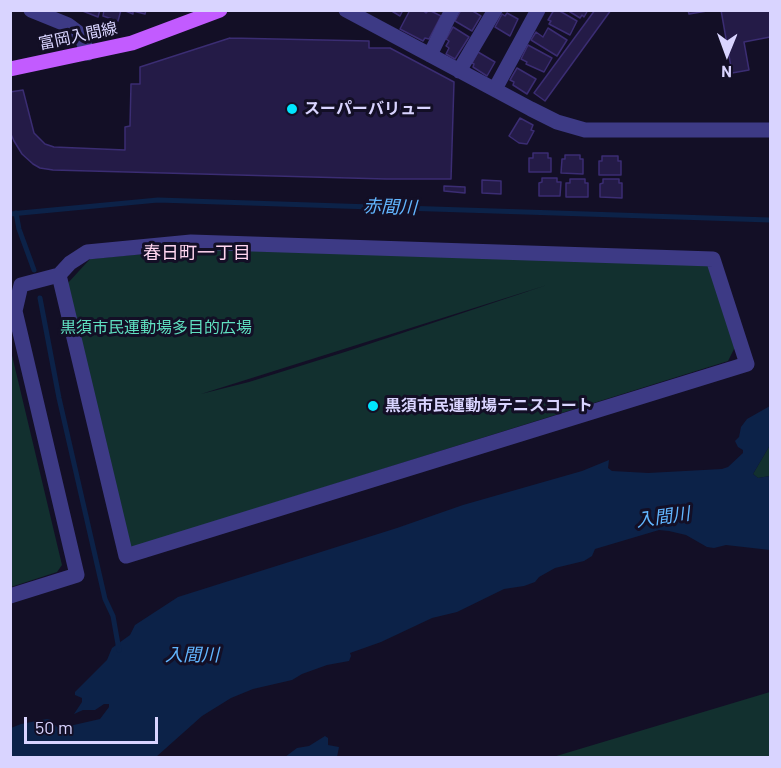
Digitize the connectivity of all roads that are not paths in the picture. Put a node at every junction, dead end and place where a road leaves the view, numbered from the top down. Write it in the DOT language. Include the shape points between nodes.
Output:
graph roads {
  1 [pos="31,10"];
  2 [pos="220,10"];
  3 [pos="346,10"];
  4 [pos="452,10"];
  5 [pos="495,10"];
  6 [pos="537,10"];
  7 [pos="70,18"];
  8 [pos="88,53"];
  9 [pos="430,56"];
  10 [pos="10,69"];
  11 [pos="459,71"];
  12 [pos="495,89"];
  13 [pos="771,130"];
  14 [pos="58,275"];
  15 [pos="10,596"];
  1 -- 7 [label="street"];
  2 -- 8 [label="main road, 富岡入間線" via="132,43"];
  3 -- 9 [label="street"];
  4 -- 9 [label="street"];
  5 -- 11 [label="street"];
  6 -- 12 [label="street"];
  7 -- 8 [label="street"];
  8 -- 10 [label="main road, 富岡入間線"];
  9 -- 11 [label="street"];
  11 -- 12 [label="street"];
  12 -- 13 [label="street" via="557,122 585,130"];
  14 -- 14 [label="street" via="126,556 747,364 713,258 191,242 87,252"];
  14 -- 15 [label="street" via="21,285 15,311 77,575"];
}
